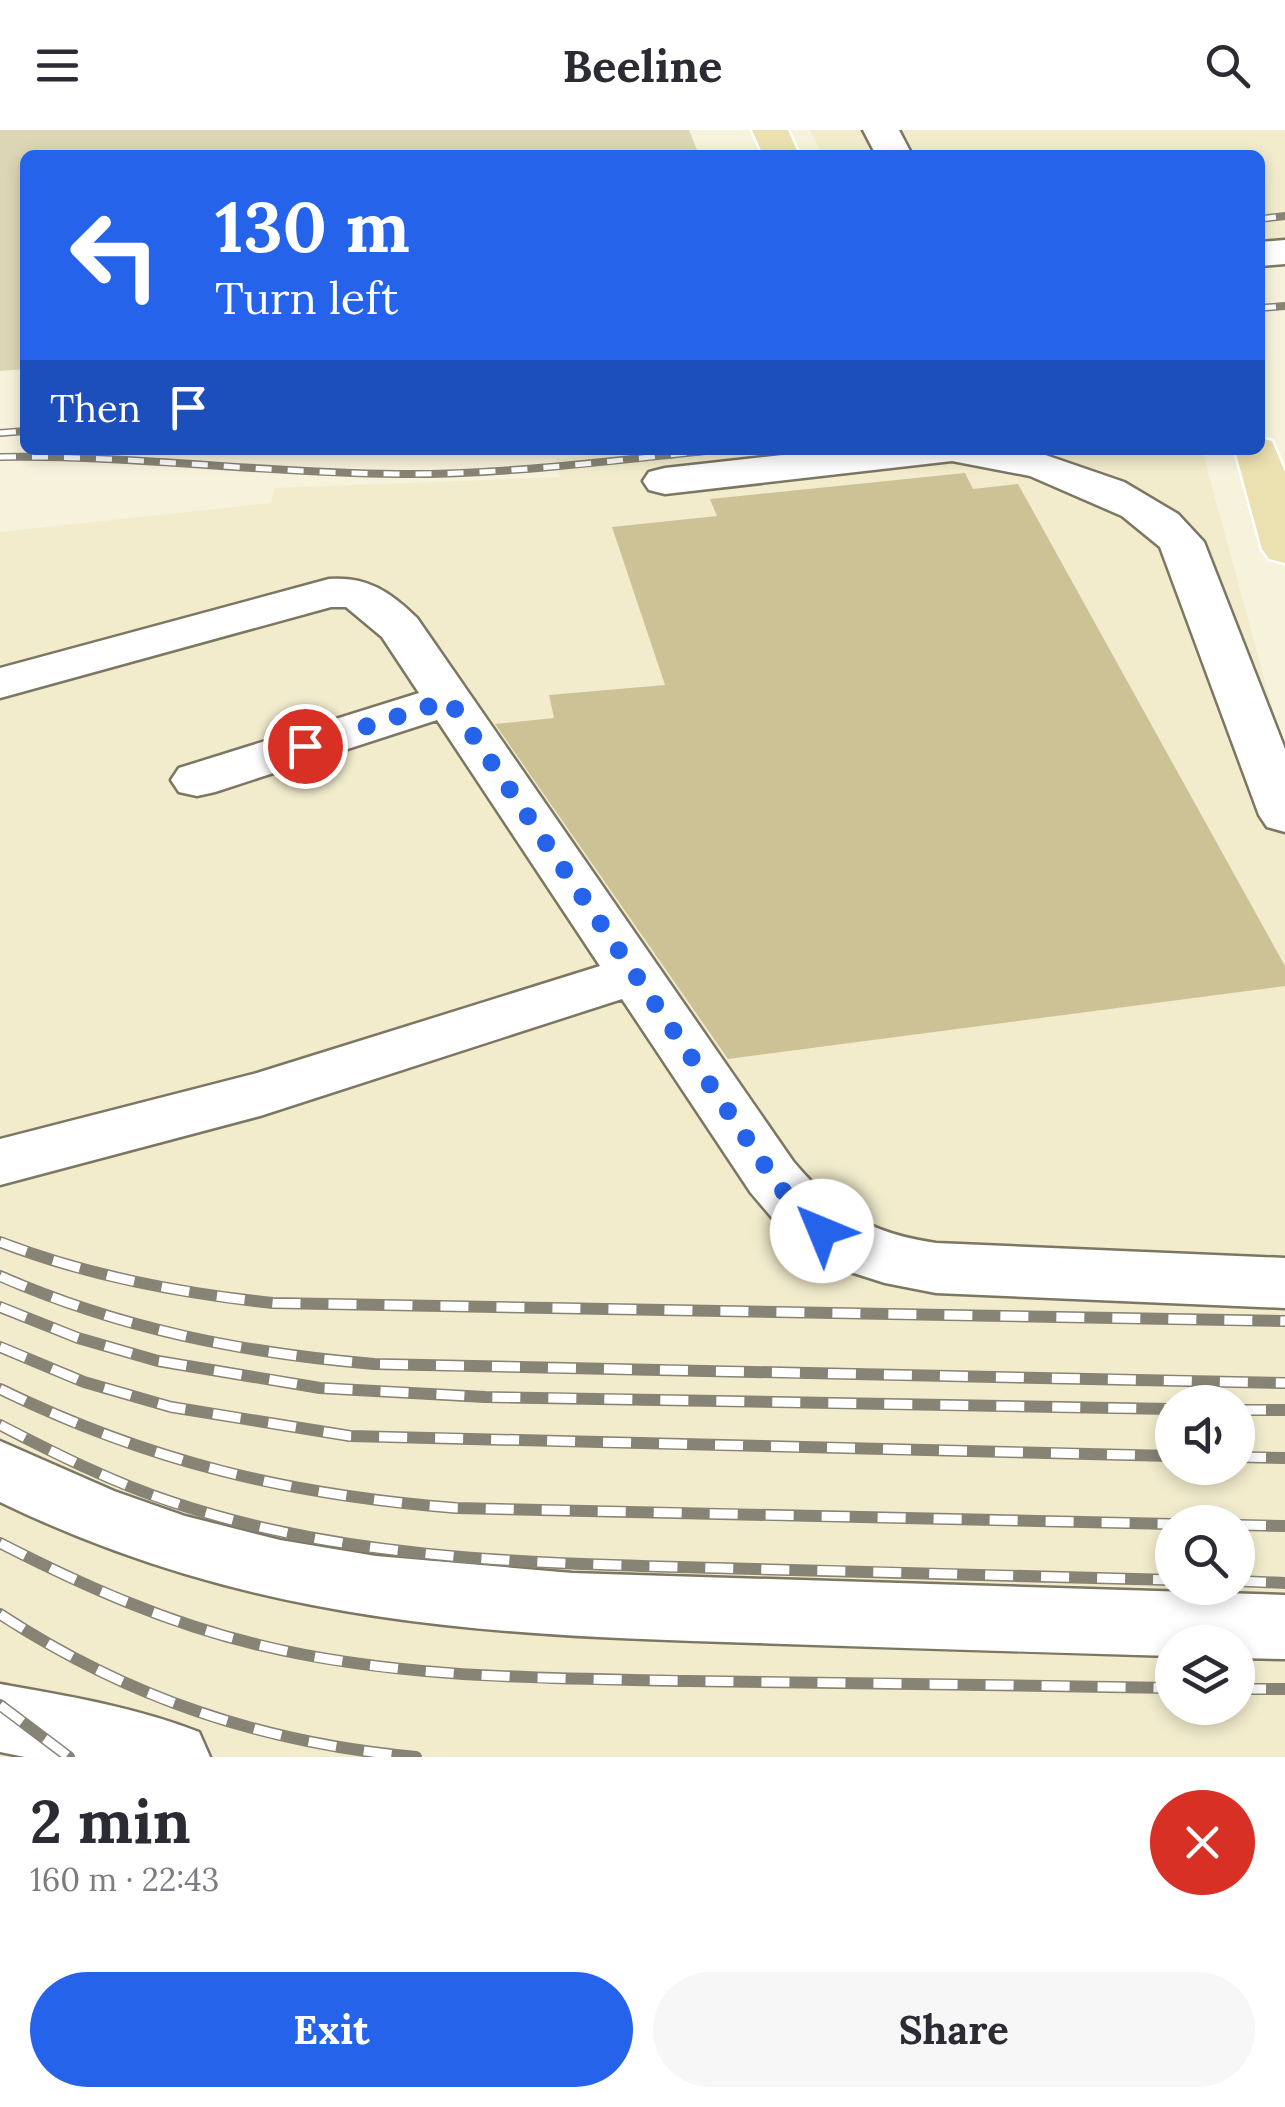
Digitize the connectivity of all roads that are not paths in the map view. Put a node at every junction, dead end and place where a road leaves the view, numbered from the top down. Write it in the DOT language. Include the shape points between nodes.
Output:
graph roads {
  1 [pos="898,455"];
  2 [pos="997,455"];
  3 [pos="1258,455"];
  4 [pos="665,480"];
  5 [pos="1285,549"];
  6 [pos="0,683"];
  7 [pos="449,700"];
  8 [pos="197,780"];
  9 [pos="1285,815"];
  10 [pos="637,974"];
  11 [pos="0,1162"];
  12 [pos="1285,1282"];
  13 [pos="0,1470"];
  14 [pos="1285,1627"];
  15 [pos="0,1718"];
  16 [pos="173,1757"];
  1 -- 4 [label="street"];
  2 -- 9 [label="street" via="1069,477 1173,532"];
  3 -- 5 [label="main road"];
  6 -- 7 [label="street" via="352,591 370,596 400,628"];
  7 -- 8 [label="street"];
  7 -- 10 [label="street"];
  10 -- 11 [label="street" via="260,1094"];
  10 -- 12 [label="street" via="795,1207 854,1250 936,1268"];
  13 -- 14 [label="street" via="110,1521 205,1552 403,1594 531,1604"];
  15 -- 16 [label="street"];
}
